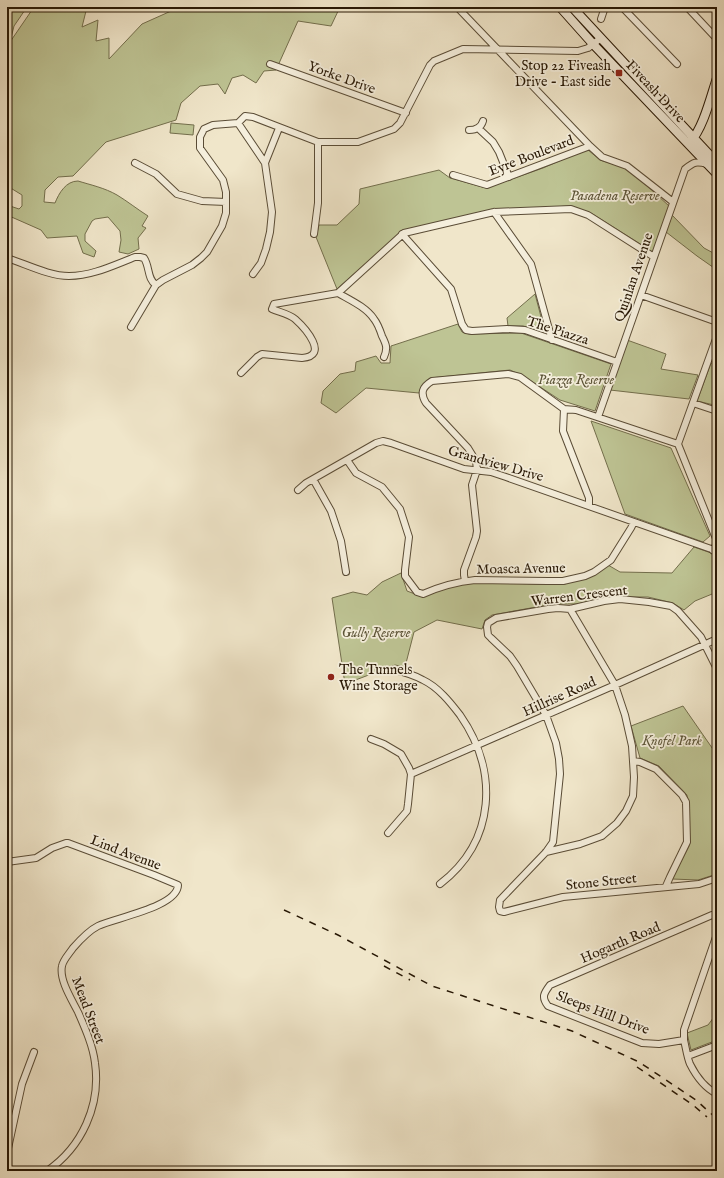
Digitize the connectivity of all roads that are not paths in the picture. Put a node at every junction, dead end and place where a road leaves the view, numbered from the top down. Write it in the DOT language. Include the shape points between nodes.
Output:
graph roads {
  1 [pos="457,7"];
  2 [pos="560,7"];
  3 [pos="572,7"];
  4 [pos="605,7"];
  5 [pos="622,7"];
  6 [pos="687,7"];
  7 [pos="600,19"];
  8 [pos="601,38"];
  9 [pos="717,39"];
  10 [pos="594,44"];
  11 [pos="498,49"];
  12 [pos="270,64"];
  13 [pos="677,64"];
  14 [pos="717,78"];
  15 [pos="406,113"];
  16 [pos="483,121"];
  17 [pos="238,123"];
  18 [pos="279,128"];
  19 [pos="478,128"];
  20 [pos="469,130"];
  21 [pos="691,141"];
  22 [pos="318,142"];
  23 [pos="590,146"];
  24 [pos="135,163"];
  25 [pos="266,163"];
  26 [pos="717,163"];
  27 [pos="707,164"];
  28 [pos="717,174"];
  29 [pos="453,175"];
  30 [pos="509,177"];
  31 [pos="226,202"];
  32 [pos="673,202"];
  33 [pos="494,212"];
  34 [pos="314,234"];
  35 [pos="402,234"];
  36 [pos="654,257"];
  37 [pos="7,258"];
  38 [pos="253,274"];
  39 [pos="156,285"];
  40 [pos="338,293"];
  41 [pos="641,295"];
  42 [pos="717,322"];
  43 [pos="131,327"];
  44 [pos="717,336"];
  45 [pos="552,340"];
  46 [pos="384,357"];
  47 [pos="617,362"];
  48 [pos="241,373"];
  49 [pos="693,403"];
  50 [pos="564,409"];
  51 [pos="717,410"];
  52 [pos="598,417"];
  53 [pos="678,444"];
  54 [pos="347,460"];
  55 [pos="476,470"];
  56 [pos="313,479"];
  57 [pos="298,490"];
  58 [pos="589,506"];
  59 [pos="634,522"];
  60 [pos="717,541"];
  61 [pos="715,550"];
  62 [pos="346,572"];
  63 [pos="465,581"];
  64 [pos="570,609"];
  65 [pos="717,639"];
  66 [pos="706,644"];
  67 [pos="717,669"];
  68 [pos="394,670"];
  69 [pos="615,685"];
  70 [pos="546,715"];
  71 [pos="371,738"];
  72 [pos="477,745"];
  73 [pos="633,761"];
  74 [pos="410,774"];
  75 [pos="388,833"];
  76 [pos="546,852"];
  77 [pos="7,862"];
  78 [pos="717,878"];
  79 [pos="440,884"];
  80 [pos="178,886"];
  81 [pos="666,886"];
  82 [pos="717,916"];
  83 [pos="717,934"];
  84 [pos="544,1001"];
  85 [pos="684,1040"];
  86 [pos="717,1045"];
  87 [pos="34,1052"];
  88 [pos="688,1056"];
  89 [pos="717,1094"];
  90 [pos="7,1152"];
  91 [pos="47,1171"];
  1 -- 11 [label="street"];
  2 -- 10 [label="main road, Fiveash Drive"];
  3 -- 8 [label="main road, Fiveash Drive"];
  4 -- 7 [label="street"];
  5 -- 13 [label="street"];
  6 -- 9 [label="street"];
  8 -- 10 [label="street"];
  8 -- 21 [label="main road, Fiveash Drive"];
  10 -- 11 [label="street" via="578,51"];
  10 -- 21 [label="main road, Fiveash Drive"];
  11 -- 15 [label="street" via="463,49 434,61"];
  11 -- 23 [label="street"];
  12 -- 15 [label="street, Yorke Drive"];
  14 -- 21 [label="main road" via="700,127"];
  15 -- 22 [label="street" via="394,129 358,142"];
  16 -- 19 [label="street"];
  17 -- 18 [label="street" via="245,116"];
  17 -- 25 [label="street"];
  17 -- 31 [label="street" via="213,125 204,129 200,137 200,148 223,180"];
  18 -- 22 [label="street"];
  18 -- 25 [label="street"];
  19 -- 20 [label="street"];
  19 -- 30 [label="street" via="493,142"];
  21 -- 26 [label="main road, Fiveash Drive"];
  21 -- 27 [label="main road, Fiveash Drive"];
  22 -- 34 [label="street" via="318,203"];
  23 -- 30 [label="street, Eyre Boulevard"];
  23 -- 32 [label="street, Eyre Boulevard" via="602,157 627,166"];
  24 -- 31 [label="street" via="156,174 177,194 202,201"];
  25 -- 38 [label="street" via="272,212 270,232 261,263"];
  27 -- 28 [label="main road, Fiveash Drive"];
  27 -- 32 [label="street, Quinlan Avenue" via="692,163 685,169"];
  29 -- 30 [label="street, Eyre Boulevard" via="486,185"];
  31 -- 39 [label="street" via="222,226 207,252 192,265"];
  32 -- 36 [label="street, Quinlan Avenue"];
  33 -- 35 [label="street"];
  33 -- 36 [label="street" via="571,209 588,215"];
  33 -- 45 [label="street" via="531,264"];
  35 -- 40 [label="street"];
  35 -- 45 [label="street, The Piazza" via="451,289 466,330 525,330"];
  36 -- 41 [label="street, Quinlan Avenue"];
  37 -- 39 [label="street" via="53,274 68,276 91,273 140,256 147,262 148,273"];
  39 -- 43 [label="street"];
  40 -- 46 [label="street" via="363,308 375,320 386,345"];
  40 -- 48 [label="street" via="274,304 272,309 294,318 315,342 315,350 308,358 262,354"];
  41 -- 42 [label="street"];
  41 -- 47 [label="street, Quinlan Avenue"];
  44 -- 49 [label="street"];
  45 -- 47 [label="street, The Piazza"];
  47 -- 52 [label="street, Quinlan Avenue"];
  49 -- 51 [label="street"];
  49 -- 53 [label="street"];
  50 -- 52 [label="street"];
  50 -- 55 [label="street" via="520,377 508,374 432,381 427,384 423,390 426,403 468,448 476,461"];
  50 -- 58 [label="street" via="563,430 589,498"];
  52 -- 53 [label="street"];
  53 -- 60 [label="street"];
  54 -- 55 [label="street, Grandview Drive" via="376,443 383,442 464,469"];
  54 -- 56 [label="street, Grandview Drive"];
  54 -- 63 [label="street, Moasca Avenue" via="356,473 382,487 400,509 409,537 405,576 417,592 423,594 448,584"];
  55 -- 58 [label="street, Grandview Drive" via="491,472"];
  55 -- 63 [label="street" via="472,485 477,531 464,570"];
  56 -- 57 [label="street, Grandview Drive"];
  56 -- 62 [label="street" via="331,511 341,541"];
  58 -- 59 [label="street, Grandview Drive"];
  59 -- 61 [label="street, Grandview Drive"];
  59 -- 63 [label="street, Moasca Avenue" via="611,560 586,576 555,581"];
  60 -- 61 [label="street"];
  64 -- 66 [label="street, Warren Crescent" via="620,599 670,606 678,611"];
  64 -- 69 [label="street"];
  64 -- 70 [label="street, Warren Crescent" via="548,609 496,618 486,627 490,638 517,666"];
  65 -- 66 [label="street, Hillrise Road"];
  66 -- 67 [label="street, Warren Crescent"];
  66 -- 69 [label="street, Hillrise Road"];
  68 -- 72 [label="street" via="423,680 444,696 466,725"];
  69 -- 70 [label="street, Hillrise Road"];
  69 -- 73 [label="street" via="625,715"];
  70 -- 72 [label="street, Hillrise Road"];
  70 -- 76 [label="street" via="560,759 560,774 553,842"];
  71 -- 74 [label="street" via="400,754"];
  72 -- 74 [label="street, Hillrise Road"];
  72 -- 79 [label="street" via="484,766 485,806 482,826 476,843 467,857"];
  73 -- 76 [label="street" via="633,796 617,823 602,836"];
  73 -- 81 [label="street" via="656,769 686,802 687,842"];
  74 -- 75 [label="street" via="407,811"];
  76 -- 81 [label="street, Stone Street" via="500,900 500,911 563,897"];
  77 -- 80 [label="street, Lind Avenue" via="36,858 66,843"];
  78 -- 81 [label="street, Stone Street" via="699,884"];
  80 -- 91 [label="street, Mead Street" via="176,892 164,903 96,927 74,946 62,965 64,982 92,1049 96,1077 94,1101 81,1134 68,1153"];
  82 -- 84 [label="street, Hogarth Road" via="712,915 550,985 544,992"];
  83 -- 85 [label="street" via="684,1030"];
  84 -- 85 [label="street, Sleeps Hill Drive" via="548,1006 642,1043 659,1044"];
  85 -- 88 [label="street"];
  86 -- 88 [label="street"];
  87 -- 90 [label="street" via="22,1084"];
  88 -- 89 [label="street" via="701,1082"];
}
